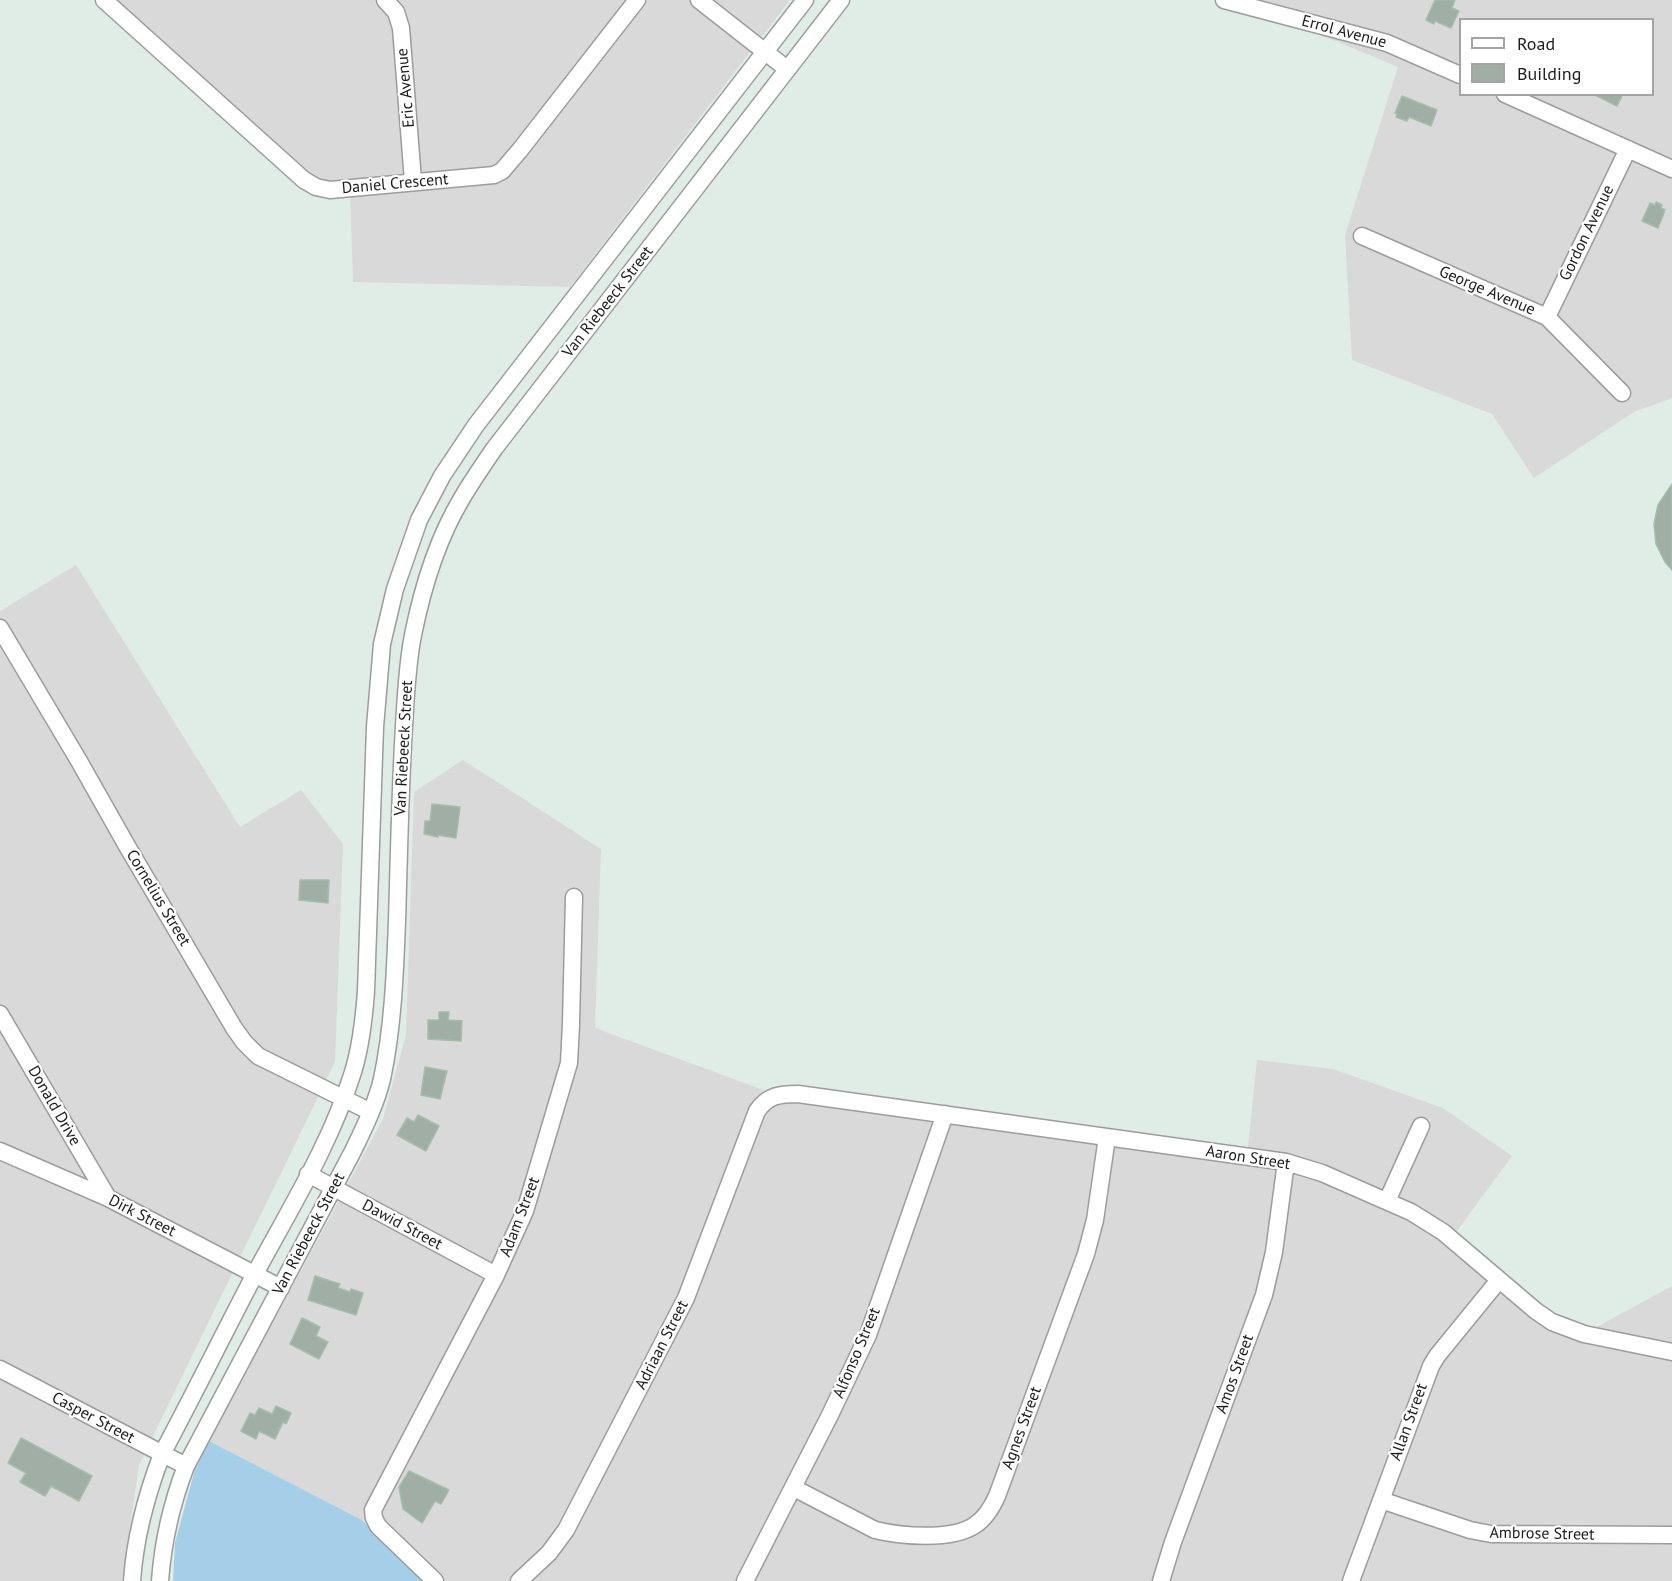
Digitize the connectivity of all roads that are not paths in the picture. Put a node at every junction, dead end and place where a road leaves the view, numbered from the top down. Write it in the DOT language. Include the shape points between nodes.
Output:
graph roads {
  1 [pos="104,0"];
  2 [pos="386,0"];
  3 [pos="637,0"];
  4 [pos="699,0"];
  5 [pos="805,0"];
  6 [pos="841,0"];
  7 [pos="1224,0"];
  8 [pos="1263,5"];
  9 [pos="765,52"];
  10 [pos="788,69"];
  11 [pos="1459,74"];
  12 [pos="1509,96"];
  13 [pos="1628,149"];
  14 [pos="1672,169"];
  15 [pos="413,181"];
  16 [pos="1362,236"];
  17 [pos="1547,317"];
  18 [pos="1622,393"];
  19 [pos="419,520"];
  20 [pos="446,531"];
  21 [pos="0,628"];
  22 [pos="574,897"];
  23 [pos="0,1014"];
  24 [pos="777,1095"];
  25 [pos="343,1098"];
  26 [pos="371,1112"];
  27 [pos="945,1114"];
  28 [pos="1421,1126"];
  29 [pos="1107,1137"];
  30 [pos="0,1151"];
  31 [pos="1286,1162"];
  32 [pos="308,1174"];
  33 [pos="334,1188"];
  34 [pos="108,1198"];
  35 [pos="1387,1201"];
  36 [pos="254,1275"];
  37 [pos="496,1275"];
  38 [pos="1499,1280"];
  39 [pos="281,1288"];
  40 [pos="1672,1352"];
  41 [pos="0,1369"];
  42 [pos="162,1455"];
  43 [pos="186,1466"];
  44 [pos="794,1488"];
  45 [pos="1381,1500"];
  46 [pos="1672,1535"];
  47 [pos="132,1581"];
  48 [pos="160,1581"];
  49 [pos="435,1581"];
  50 [pos="519,1581"];
  51 [pos="744,1581"];
  52 [pos="1161,1581"];
  53 [pos="1351,1581"];
  1 -- 15 [label="street, Daniel Crescent" via="308,183 330,190"];
  2 -- 15 [label="street, Eric Avenue" via="396,12 401,28"];
  3 -- 15 [label="street, Daniel Crescent" via="500,173"];
  4 -- 9 [label="street"];
  5 -- 9 [label="street, Van Riebeeck Street"];
  6 -- 10 [label="street, Van Riebeeck Street"];
  7 -- 8 [label="street, Errol Avenue"];
  8 -- 11 [label="street, Errol Avenue" via="1387,43"];
  9 -- 10 [label="street"];
  9 -- 19 [label="street, Van Riebeeck Street" via="476,425"];
  10 -- 20 [label="street, Van Riebeeck Street" via="494,449 461,499"];
  12 -- 13 [label="street"];
  13 -- 14 [label="street"];
  13 -- 17 [label="street, Gordon Avenue"];
  16 -- 17 [label="street, George Avenue"];
  17 -- 18 [label="street, George Avenue"];
  19 -- 20 [label="street"];
  19 -- 25 [label="street, Van Riebeeck Street" via="395,589 380,659 363,1019"];
  20 -- 26 [label="street, Van Riebeeck Street" via="421,602 408,664 390,1036"];
  21 -- 25 [label="street, Cornelius Street" via="239,1035 258,1056"];
  22 -- 37 [label="street, Adam Street" via="569,1063 525,1211"];
  23 -- 34 [label="street, Donald Drive"];
  24 -- 27 [label="street, Aaron Street" via="798,1094"];
  24 -- 50 [label="street, Adriaan Street" via="757,1111 686,1298 566,1530 549,1553"];
  25 -- 26 [label="street, Cornelius Street"];
  25 -- 32 [label="street, Van Riebeeck Street"];
  26 -- 33 [label="street, Van Riebeeck Street"];
  27 -- 29 [label="street, Aaron Street"];
  27 -- 44 [label="street, Alfonso Street" via="868,1335"];
  28 -- 35 [label="street"];
  29 -- 31 [label="street, Aaron Street"];
  29 -- 44 [label="street, Agnes Street" via="1086,1254 998,1496 985,1517 974,1526 953,1533 890,1534"];
  30 -- 34 [label="street, Dirk Street"];
  31 -- 35 [label="street, Aaron Street"];
  31 -- 52 [label="street, Amos Street" via="1264,1296"];
  32 -- 33 [label="street, Dawid Street"];
  32 -- 36 [label="street, Van Riebeeck Street"];
  33 -- 37 [label="street, Dawid Street"];
  33 -- 39 [label="street, Van Riebeeck Street"];
  34 -- 36 [label="street, Dirk Street"];
  35 -- 38 [label="street, Aaron Street" via="1443,1232"];
  36 -- 39 [label="street, Dirk Street"];
  36 -- 42 [label="street, Van Riebeeck Street"];
  37 -- 49 [label="street, Adam Street" via="373,1510 378,1526"];
  38 -- 40 [label="street, Aaron Street" via="1536,1311 1565,1328"];
  38 -- 45 [label="street, Allan Street" via="1431,1366"];
  39 -- 43 [label="street, Van Riebeeck Street"];
  41 -- 42 [label="street, Casper Street"];
  42 -- 43 [label="street, Casper Street"];
  42 -- 47 [label="street, Van Riebeeck Street" via="144,1507"];
  43 -- 48 [label="street, Van Riebeeck Street" via="169,1515"];
  44 -- 51 [label="street, Alfonso Street"];
  45 -- 46 [label="street, Ambrose Street" via="1480,1533"];
  45 -- 53 [label="street, Allan Street"];
}
